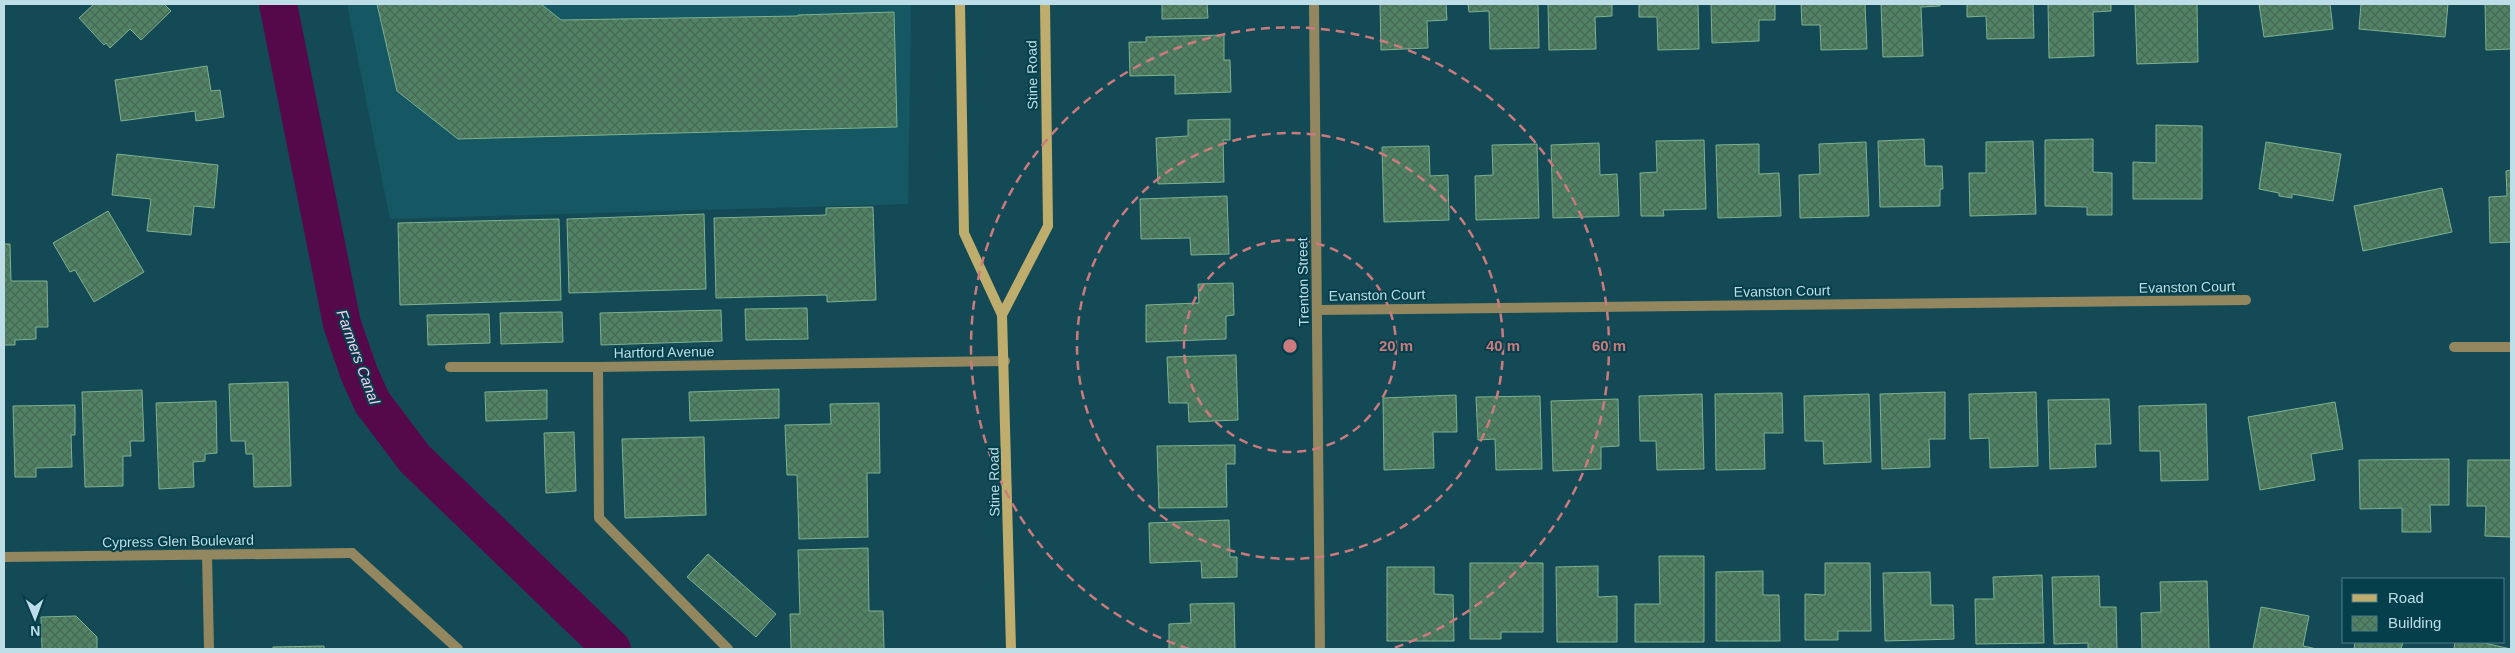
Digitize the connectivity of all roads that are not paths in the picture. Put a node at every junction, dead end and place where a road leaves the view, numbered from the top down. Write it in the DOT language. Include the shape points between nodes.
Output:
graph roads {
  1 [pos="960,4"];
  2 [pos="1044,4"];
  3 [pos="1314,4"];
  4 [pos="2246,300"];
  5 [pos="1317,310"];
  6 [pos="1002,315"];
  7 [pos="2454,347"];
  8 [pos="2511,347"];
  9 [pos="1004,361"];
  10 [pos="450,367"];
  11 [pos="598,367"];
  12 [pos="207,555"];
  13 [pos="4,557"];
  14 [pos="209,649"];
  15 [pos="458,649"];
  16 [pos="728,649"];
  17 [pos="1011,649"];
  18 [pos="1320,649"];
  1 -- 6 [label="main road, Stine Road" via="964,233"];
  2 -- 6 [label="main road, Stine Road" via="1048,226"];
  3 -- 5 [label="street, Trenton Street"];
  4 -- 5 [label="street, Evanston Court"];
  5 -- 18 [label="street, Trenton Street"];
  6 -- 9 [label="main road, Stine Road"];
  7 -- 8 [label="street"];
  9 -- 11 [label="street, Hartford Avenue"];
  9 -- 17 [label="main road, Stine Road"];
  10 -- 11 [label="street"];
  11 -- 16 [label="street, Hartford Avenue" via="599,518"];
  12 -- 13 [label="street, Cypress Glen Boulevard"];
  12 -- 14 [label="street"];
  12 -- 15 [label="street, Cypress Glen Boulevard" via="352,553"];
}
